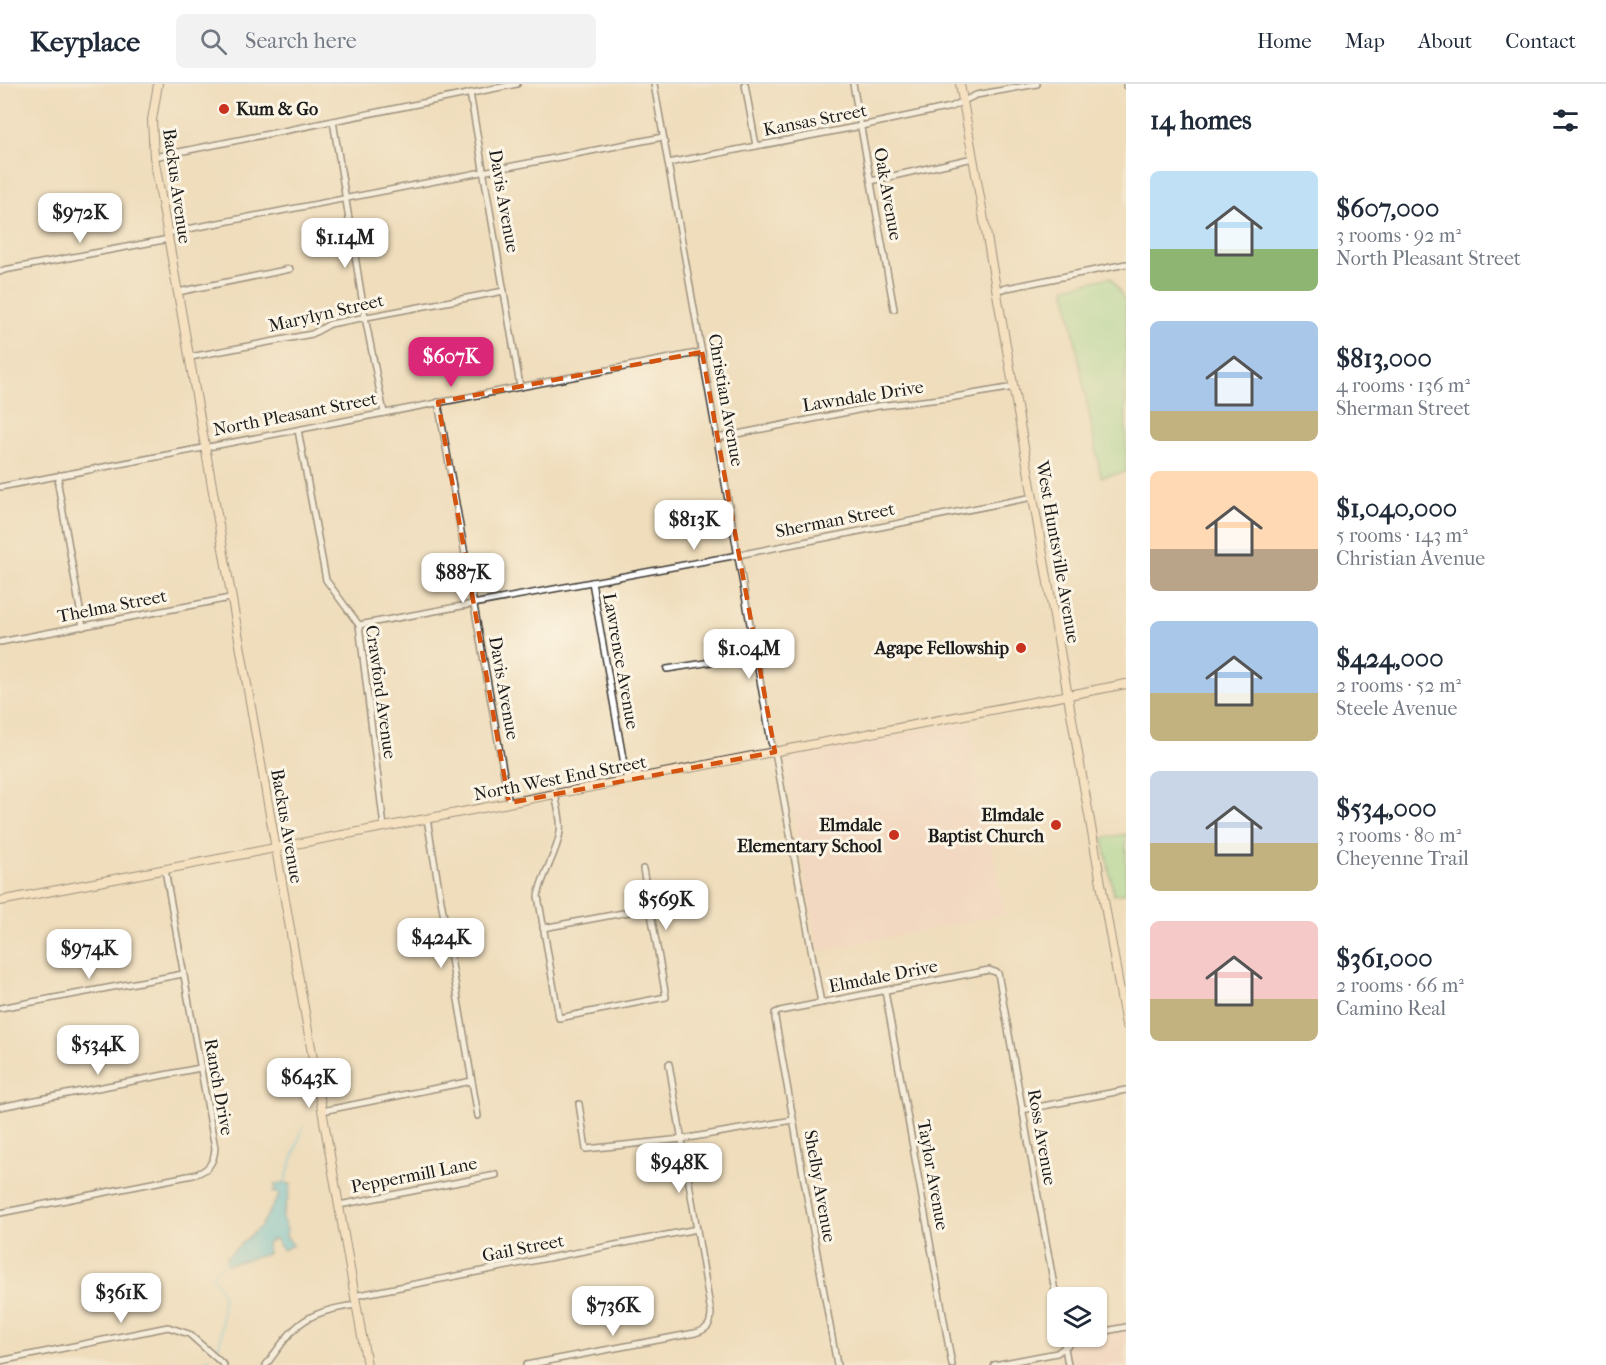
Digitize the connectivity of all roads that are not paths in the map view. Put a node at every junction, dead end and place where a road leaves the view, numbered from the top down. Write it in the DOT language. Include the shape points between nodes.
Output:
graph roads {
  1 [pos="152,84"];
  2 [pos="158,84"];
  3 [pos="517,84"];
  4 [pos="654,84"];
  5 [pos="745,84"];
  6 [pos="853,84"];
  7 [pos="960,84"];
  8 [pos="1037,84"];
  9 [pos="470,93"];
  10 [pos="156,95"];
  11 [pos="963,101"];
  12 [pos="333,121"];
  13 [pos="861,126"];
  14 [pos="663,137"];
  15 [pos="756,146"];
  16 [pos="154,157"];
  17 [pos="973,158"];
  18 [pos="668,163"];
  19 [pos="483,172"];
  20 [pos="871,180"];
  21 [pos="345,198"];
  22 [pos="168,236"];
  23 [pos="1126,264"];
  24 [pos="290,269"];
  25 [pos="0,272"];
  26 [pos="997,290"];
  27 [pos="504,291"];
  28 [pos="178,292"];
  29 [pos="894,309"];
  30 [pos="365,317"];
  31 [pos="702,352"];
  32 [pos="190,357"];
  33 [pos="520,386"];
  34 [pos="1014,387"];
  35 [pos="438,402"];
  36 [pos="384,413"];
  37 [pos="298,430"];
  38 [pos="717,438"];
  39 [pos="205,447"];
  40 [pos="60,475"];
  41 [pos="0,487"];
  42 [pos="1033,497"];
  43 [pos="738,555"];
  44 [pos="592,582"];
  45 [pos="230,598"];
  46 [pos="475,604"];
  47 [pos="359,625"];
  48 [pos="83,627"];
  49 [pos="0,642"];
  50 [pos="756,655"];
  51 [pos="667,669"];
  52 [pos="1126,684"];
  53 [pos="1067,695"];
  54 [pos="775,752"];
  55 [pos="627,781"];
  56 [pos="555,794"];
  57 [pos="509,803"];
  58 [pos="427,819"];
  59 [pos="384,827"];
  60 [pos="276,848"];
  61 [pos="643,869"];
  62 [pos="165,870"];
  63 [pos="0,901"];
  64 [pos="650,908"];
  65 [pos="543,928"];
  66 [pos="996,971"];
  67 [pos="183,974"];
  68 [pos="885,991"];
  69 [pos="821,1003"];
  70 [pos="0,1008"];
  71 [pos="775,1013"];
  72 [pos="1126,1025"];
  73 [pos="669,1064"];
  74 [pos="200,1068"];
  75 [pos="472,1081"];
  76 [pos="1126,1090"];
  77 [pos="579,1104"];
  78 [pos="0,1107"];
  79 [pos="1022,1110"];
  80 [pos="322,1111"];
  81 [pos="478,1116"];
  82 [pos="793,1119"];
  83 [pos="682,1139"];
  84 [pos="496,1175"];
  85 [pos="339,1205"];
  86 [pos="0,1213"];
  87 [pos="697,1229"];
  88 [pos="1054,1287"];
  89 [pos="355,1301"];
  90 [pos="1126,1327"];
  91 [pos="1107,1331"];
  92 [pos="1064,1347"];
  93 [pos="1,1362"];
  94 [pos="224,1365"];
  95 [pos="266,1365"];
  96 [pos="366,1365"];
  97 [pos="526,1365"];
  98 [pos="837,1365"];
  99 [pos="952,1365"];
  100 [pos="994,1365"];
  101 [pos="1068,1365"];
  1 -- 10 [label="street"];
  2 -- 10 [label="street, Backus Avenue"];
  3 -- 9 [label="street"];
  4 -- 14 [label="street, Christian Avenue"];
  5 -- 15 [label="street"];
  6 -- 13 [label="street, Oak Avenue"];
  7 -- 11 [label="street, West Huntsville Avenue"];
  8 -- 11 [label="street, Kansas Street"];
  9 -- 12 [label="street"];
  9 -- 19 [label="street, Davis Avenue"];
  10 -- 16 [label="street, Backus Avenue"];
  11 -- 13 [label="street, Kansas Street"];
  11 -- 17 [label="street, West Huntsville Avenue"];
  12 -- 16 [label="street"];
  12 -- 21 [label="street"];
  13 -- 15 [label="street, Kansas Street"];
  13 -- 20 [label="street, Oak Avenue"];
  14 -- 18 [label="street, Christian Avenue"];
  14 -- 19 [label="street"];
  15 -- 18 [label="street, Kansas Street"];
  16 -- 22 [label="street, Backus Avenue"];
  17 -- 20 [label="street"];
  17 -- 26 [label="street, West Huntsville Avenue"];
  18 -- 31 [label="street, Christian Avenue"];
  19 -- 21 [label="street"];
  19 -- 27 [label="street, Davis Avenue"];
  20 -- 29 [label="street, Oak Avenue"];
  21 -- 22 [label="street"];
  21 -- 30 [label="street"];
  22 -- 25 [label="street"];
  22 -- 28 [label="street, Backus Avenue"];
  23 -- 26 [label="street"];
  24 -- 28 [label="street"];
  26 -- 34 [label="street, West Huntsville Avenue"];
  27 -- 30 [label="street, Marylyn Street"];
  27 -- 33 [label="street, Davis Avenue"];
  28 -- 32 [label="street, Backus Avenue"];
  30 -- 32 [label="street, Marylyn Street" via="330,324 312,334"];
  30 -- 36 [label="street"];
  31 -- 33 [label="street, North Pleasant Street"];
  31 -- 38 [label="street, Christian Avenue"];
  32 -- 39 [label="street, Backus Avenue"];
  33 -- 35 [label="street, North Pleasant Street"];
  34 -- 38 [label="street, Lawndale Drive" via="878,406"];
  34 -- 42 [label="street, West Huntsville Avenue"];
  35 -- 36 [label="street, North Pleasant Street"];
  35 -- 46 [label="street, Davis Avenue"];
  36 -- 37 [label="street, North Pleasant Street"];
  37 -- 39 [label="street, North Pleasant Street"];
  37 -- 47 [label="street, Crawford Avenue" via="326,580"];
  38 -- 43 [label="street, Christian Avenue"];
  39 -- 40 [label="street, North Pleasant Street"];
  39 -- 45 [label="street, Backus Avenue"];
  40 -- 41 [label="street, North Pleasant Street"];
  40 -- 48 [label="street" via="58,484"];
  42 -- 43 [label="street, Sherman Street"];
  42 -- 53 [label="street, West Huntsville Avenue"];
  43 -- 44 [label="street, Sherman Street"];
  43 -- 50 [label="street, Christian Avenue"];
  44 -- 46 [label="street, Sherman Street"];
  44 -- 55 [label="street, Lawrence Avenue"];
  45 -- 48 [label="street, Thelma Street"];
  45 -- 60 [label="street, Backus Avenue"];
  46 -- 47 [label="street, Sherman Street"];
  46 -- 57 [label="street, Davis Avenue"];
  47 -- 59 [label="street, Crawford Avenue"];
  48 -- 49 [label="street, Thelma Street"];
  50 -- 51 [label="street"];
  50 -- 54 [label="street, Christian Avenue"];
  52 -- 53 [label="street, North West End Street"];
  53 -- 54 [label="street, North West End Street"];
  53 -- 72 [label="street, West Huntsville Avenue"];
  54 -- 55 [label="street, North West End Street"];
  54 -- 69 [label="street, Christian Avenue"];
  55 -- 56 [label="street, North West End Street"];
  56 -- 57 [label="street, North West End Street"];
  56 -- 65 [label="street" via="560,833 538,896"];
  57 -- 58 [label="street, North West End Street"];
  58 -- 59 [label="street, North West End Street"];
  58 -- 75 [label="street"];
  59 -- 60 [label="street, North West End Street"];
  60 -- 62 [label="street, North West End Street"];
  60 -- 80 [label="street, Backus Avenue"];
  61 -- 64 [label="street"];
  62 -- 63 [label="street, North West End Street"];
  62 -- 67 [label="street, Ranch Drive"];
  64 -- 65 [label="street"];
  64 -- 65 [label="street" via="666,997 559,1018"];
  66 -- 68 [label="street, Elmdale Drive"];
  66 -- 79 [label="street, Ross Avenue"];
  67 -- 70 [label="street"];
  67 -- 74 [label="street, Ranch Drive"];
  68 -- 69 [label="street, Elmdale Drive"];
  68 -- 99 [label="street, Taylor Avenue"];
  69 -- 71 [label="street, Elmdale Drive"];
  71 -- 82 [label="street, Shelby Avenue"];
  73 -- 83 [label="street"];
  74 -- 78 [label="street"];
  74 -- 86 [label="street, Ranch Drive" via="215,1148 214,1158 203,1172"];
  75 -- 80 [label="street"];
  75 -- 81 [label="street"];
  76 -- 79 [label="street"];
  77 -- 83 [label="street" via="586,1149"];
  79 -- 88 [label="street, Ross Avenue"];
  80 -- 85 [label="street, Backus Avenue"];
  82 -- 83 [label="street"];
  82 -- 98 [label="street, Shelby Avenue"];
  83 -- 87 [label="street"];
  84 -- 85 [label="street, Peppermill Lane"];
  85 -- 89 [label="street, Backus Avenue"];
  87 -- 89 [label="street, Gail Street"];
  87 -- 97 [label="street" via="711,1313 708,1328"];
  89 -- 95 [label="street, Gail Street" via="299,1324"];
  89 -- 96 [label="street, Backus Avenue"];
  90 -- 91 [label="street"];
  92 -- 100 [label="street" via="1057,1353"];
  92 -- 101 [label="street"];
  93 -- 94 [label="street" via="168,1327 189,1334"];
}
